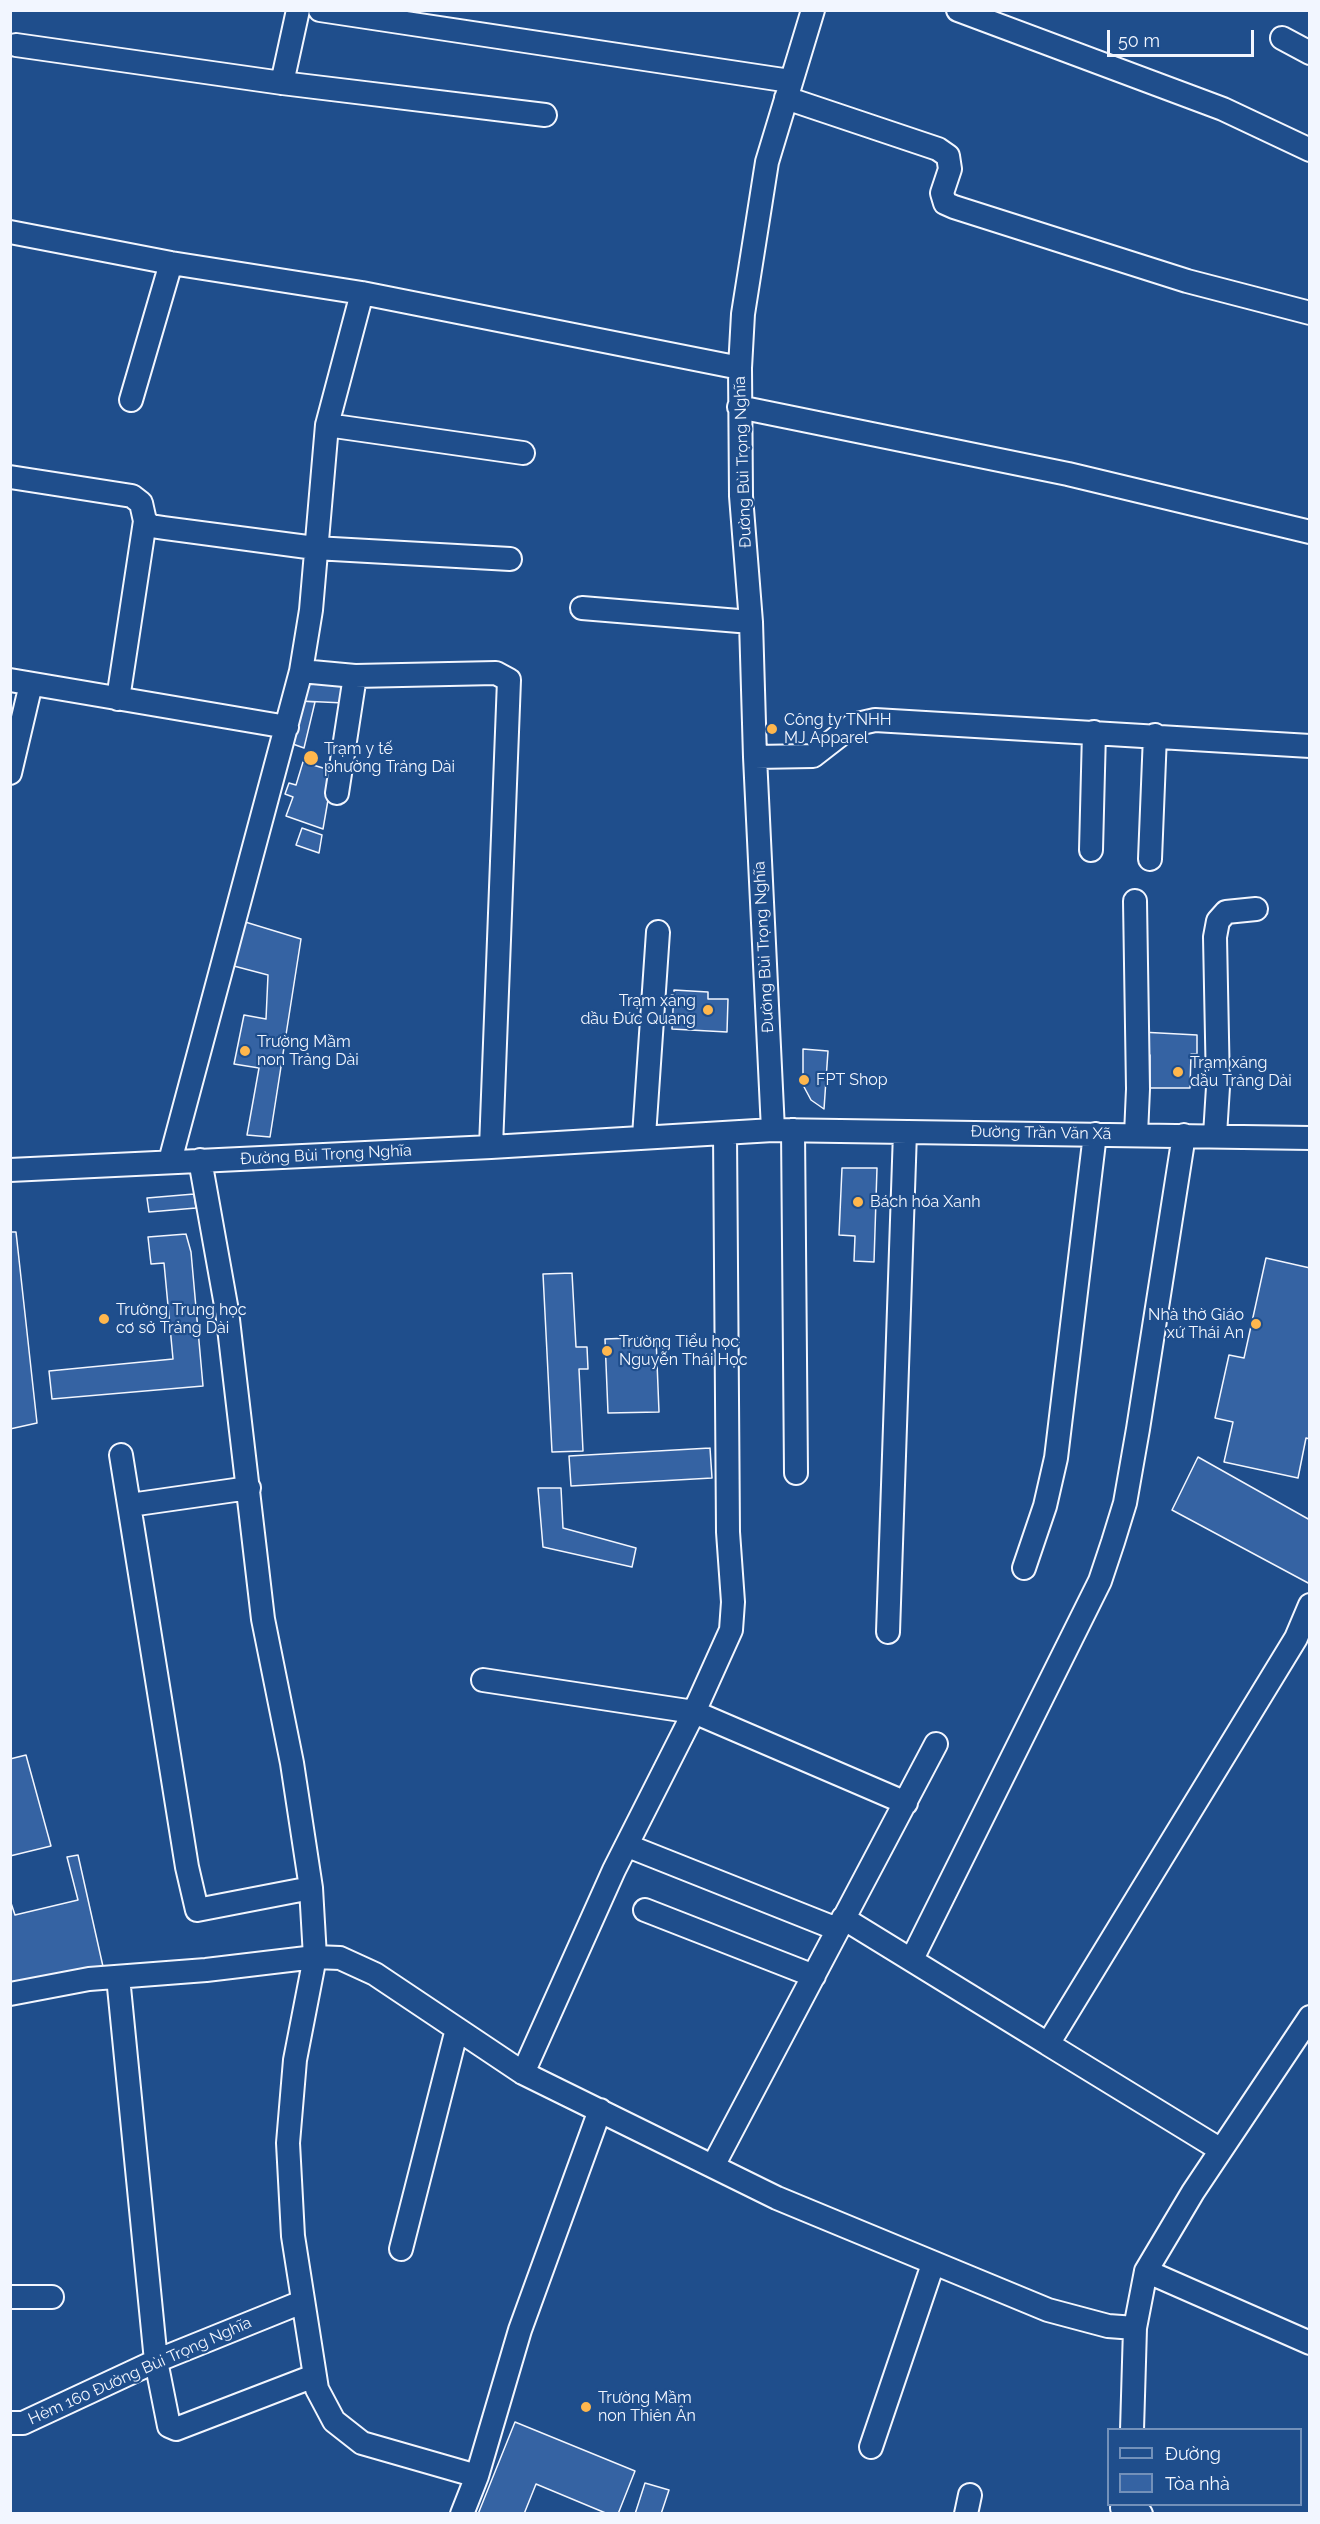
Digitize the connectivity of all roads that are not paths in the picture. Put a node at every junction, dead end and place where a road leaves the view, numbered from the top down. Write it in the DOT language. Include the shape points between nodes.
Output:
graph roads {
  1 [pos="298,10"];
  2 [pos="320,10"];
  3 [pos="813,10"];
  4 [pos="958,10"];
  5 [pos="1282,38"];
  6 [pos="16,45"];
  7 [pos="1310,53"];
  8 [pos="282,83"];
  9 [pos="788,90"];
  10 [pos="546,115"];
  11 [pos="1310,150"];
  12 [pos="10,232"];
  13 [pos="171,263"];
  14 [pos="362,293"];
  15 [pos="1310,313"];
  16 [pos="740,368"];
  17 [pos="131,400"];
  18 [pos="739,407"];
  19 [pos="327,424"];
  20 [pos="523,453"];
  21 [pos="10,477"];
  22 [pos="145,521"];
  23 [pos="1310,532"];
  24 [pos="315,548"];
  25 [pos="510,559"];
  26 [pos="582,608"];
  27 [pos="751,622"];
  28 [pos="301,671"];
  29 [pos="355,676"];
  30 [pos="21,682"];
  31 [pos="118,699"];
  32 [pos="287,727"];
  33 [pos="1094,732"];
  34 [pos="1155,735"];
  35 [pos="1310,746"];
  36 [pos="755,757"];
  37 [pos="10,773"];
  38 [pos="337,793"];
  39 [pos="1091,850"];
  40 [pos="1150,860"];
  41 [pos="1135,902"];
  42 [pos="1256,909"];
  43 [pos="658,932"];
  44 [pos="783,1130"];
  45 [pos="905,1132"];
  46 [pos="725,1133"];
  47 [pos="1095,1134"];
  48 [pos="1136,1135"];
  49 [pos="1184,1135"];
  50 [pos="1215,1135"];
  51 [pos="644,1136"];
  52 [pos="1310,1137"];
  53 [pos="490,1147"];
  54 [pos="200,1160"];
  55 [pos="170,1161"];
  56 [pos="10,1170"];
  57 [pos="121,1455"];
  58 [pos="796,1473"];
  59 [pos="249,1488"];
  60 [pos="130,1505"];
  61 [pos="1024,1568"];
  62 [pos="1310,1605"];
  63 [pos="888,1632"];
  64 [pos="1303,1642"];
  65 [pos="483,1680"];
  66 [pos="694,1712"];
  67 [pos="936,1744"];
  68 [pos="906,1803"];
  69 [pos="628,1846"];
  70 [pos="311,1888"];
  71 [pos="645,1910"];
  72 [pos="840,1924"];
  73 [pos="315,1957"];
  74 [pos="912,1959"];
  75 [pos="814,1976"];
  76 [pos="118,1977"];
  77 [pos="10,1995"];
  78 [pos="1310,2017"];
  79 [pos="457,2029"];
  80 [pos="1048,2043"];
  81 [pos="523,2073"];
  82 [pos="600,2110"];
  83 [pos="1221,2150"];
  84 [pos="713,2166"];
  85 [pos="401,2249"];
  86 [pos="933,2264"];
  87 [pos="1146,2271"];
  88 [pos="10,2297"];
  89 [pos="52,2297"];
  90 [pos="302,2302"];
  91 [pos="1135,2328"];
  92 [pos="1310,2343"];
  93 [pos="156,2361"];
  94 [pos="314,2376"];
  95 [pos="10,2423"];
  96 [pos="1132,2428"];
  97 [pos="871,2447"];
  98 [pos="477,2476"];
  99 [pos="462,2514"];
  1 -- 8 [label="street"];
  2 -- 9 [label="street"];
  3 -- 9 [label="street, Đường Bùi Trọng Nghĩa"];
  4 -- 11 [label="street" via="1223,109"];
  5 -- 7 [label="street"];
  6 -- 8 [label="street"];
  8 -- 10 [label="street"];
  9 -- 15 [label="street" via="948,156 950,169 942,194 945,203 954,207 1187,282"];
  9 -- 16 [label="street, Đường Bùi Trọng Nghĩa" via="767,162 743,314"];
  12 -- 13 [label="street"];
  13 -- 14 [label="street"];
  13 -- 17 [label="street"];
  14 -- 16 [label="street"];
  14 -- 19 [label="street"];
  16 -- 18 [label="street, Đường Bùi Trọng Nghĩa"];
  18 -- 23 [label="street" via="1068,474"];
  18 -- 27 [label="street, Đường Bùi Trọng Nghĩa"];
  19 -- 20 [label="street"];
  19 -- 24 [label="street"];
  21 -- 22 [label="street" via="132,496 141,503"];
  22 -- 24 [label="street" via="164,528"];
  22 -- 31 [label="street"];
  24 -- 25 [label="street"];
  24 -- 28 [label="street" via="311,610"];
  26 -- 27 [label="street"];
  27 -- 36 [label="street, Đường Bùi Trọng Nghĩa"];
  28 -- 29 [label="street"];
  28 -- 32 [label="street"];
  29 -- 38 [label="street"];
  29 -- 53 [label="street" via="496,673 509,680"];
  30 -- 31 [label="street"];
  30 -- 37 [label="street"];
  31 -- 32 [label="street"];
  32 -- 55 [label="street"];
  33 -- 34 [label="street"];
  33 -- 36 [label="street" via="875,720 853,725 813,756"];
  33 -- 39 [label="street"];
  34 -- 35 [label="street"];
  34 -- 40 [label="street"];
  36 -- 44 [label="street, Đường Bùi Trọng Nghĩa"];
  41 -- 48 [label="street"];
  42 -- 50 [label="street" via="1226,912 1218,921 1215,937"];
  43 -- 51 [label="street"];
  44 -- 45 [label="street, Đường Trần Văn Xã"];
  44 -- 46 [label="street, Đường Bùi Trọng Nghĩa"];
  44 -- 58 [label="street"];
  45 -- 47 [label="street, Đường Trần Văn Xã"];
  45 -- 63 [label="street"];
  46 -- 51 [label="street, Đường Bùi Trọng Nghĩa"];
  46 -- 66 [label="street" via="728,1532 733,1602 731,1630"];
  47 -- 48 [label="street, Đường Trần Văn Xã"];
  47 -- 61 [label="street" via="1055,1465"];
  48 -- 49 [label="street, Đường Trần Văn Xã"];
  49 -- 50 [label="street, Đường Trần Văn Xã"];
  49 -- 74 [label="street" via="1138,1429 1125,1503 1113,1542 1100,1581"];
  50 -- 52 [label="street, Đường Trần Văn Xã"];
  51 -- 53 [label="street, Đường Bùi Trọng Nghĩa"];
  53 -- 54 [label="street, Đường Bùi Trọng Nghĩa"];
  54 -- 55 [label="street, Đường Bùi Trọng Nghĩa"];
  54 -- 59 [label="street" via="227,1311"];
  55 -- 56 [label="street, Đường Bùi Trọng Nghĩa"];
  57 -- 60 [label="street"];
  59 -- 60 [label="street"];
  59 -- 70 [label="street" via="263,1619 292,1763"];
  60 -- 70 [label="street" via="197,1911"];
  62 -- 64 [label="street"];
  64 -- 80 [label="street"];
  65 -- 66 [label="street"];
  66 -- 68 [label="street"];
  66 -- 69 [label="street"];
  67 -- 68 [label="street"];
  68 -- 72 [label="street"];
  69 -- 72 [label="street"];
  69 -- 81 [label="street"];
  70 -- 73 [label="street"];
  71 -- 75 [label="street"];
  72 -- 74 [label="street"];
  72 -- 75 [label="street"];
  73 -- 76 [label="street"];
  73 -- 79 [label="street" via="340,1958 375,1974"];
  73 -- 90 [label="street" via="295,2060 288,2143 293,2236"];
  74 -- 80 [label="street"];
  75 -- 84 [label="street"];
  76 -- 77 [label="street"];
  76 -- 93 [label="street"];
  78 -- 83 [label="street"];
  79 -- 81 [label="street"];
  79 -- 85 [label="street"];
  80 -- 83 [label="street"];
  81 -- 82 [label="street"];
  82 -- 84 [label="street"];
  82 -- 98 [label="street" via="520,2330"];
  83 -- 87 [label="street"];
  84 -- 86 [label="street" via="777,2198"];
  86 -- 91 [label="street" via="1047,2310 1108,2326"];
  86 -- 97 [label="street"];
  87 -- 91 [label="street"];
  87 -- 92 [label="street"];
  88 -- 89 [label="street"];
  90 -- 93 [label="street, Hẻm 160 Đường Bùi Trọng Nghĩa"];
  90 -- 94 [label="street"];
  91 -- 96 [label="street"];
  93 -- 94 [label="street" via="169,2426 176,2429"];
  93 -- 95 [label="street, Hẻm 160 Đường Bùi Trọng Nghĩa" via="23,2423"];
  94 -- 98 [label="street" via="334,2421 362,2443"];
  98 -- 99 [label="street"];
}
